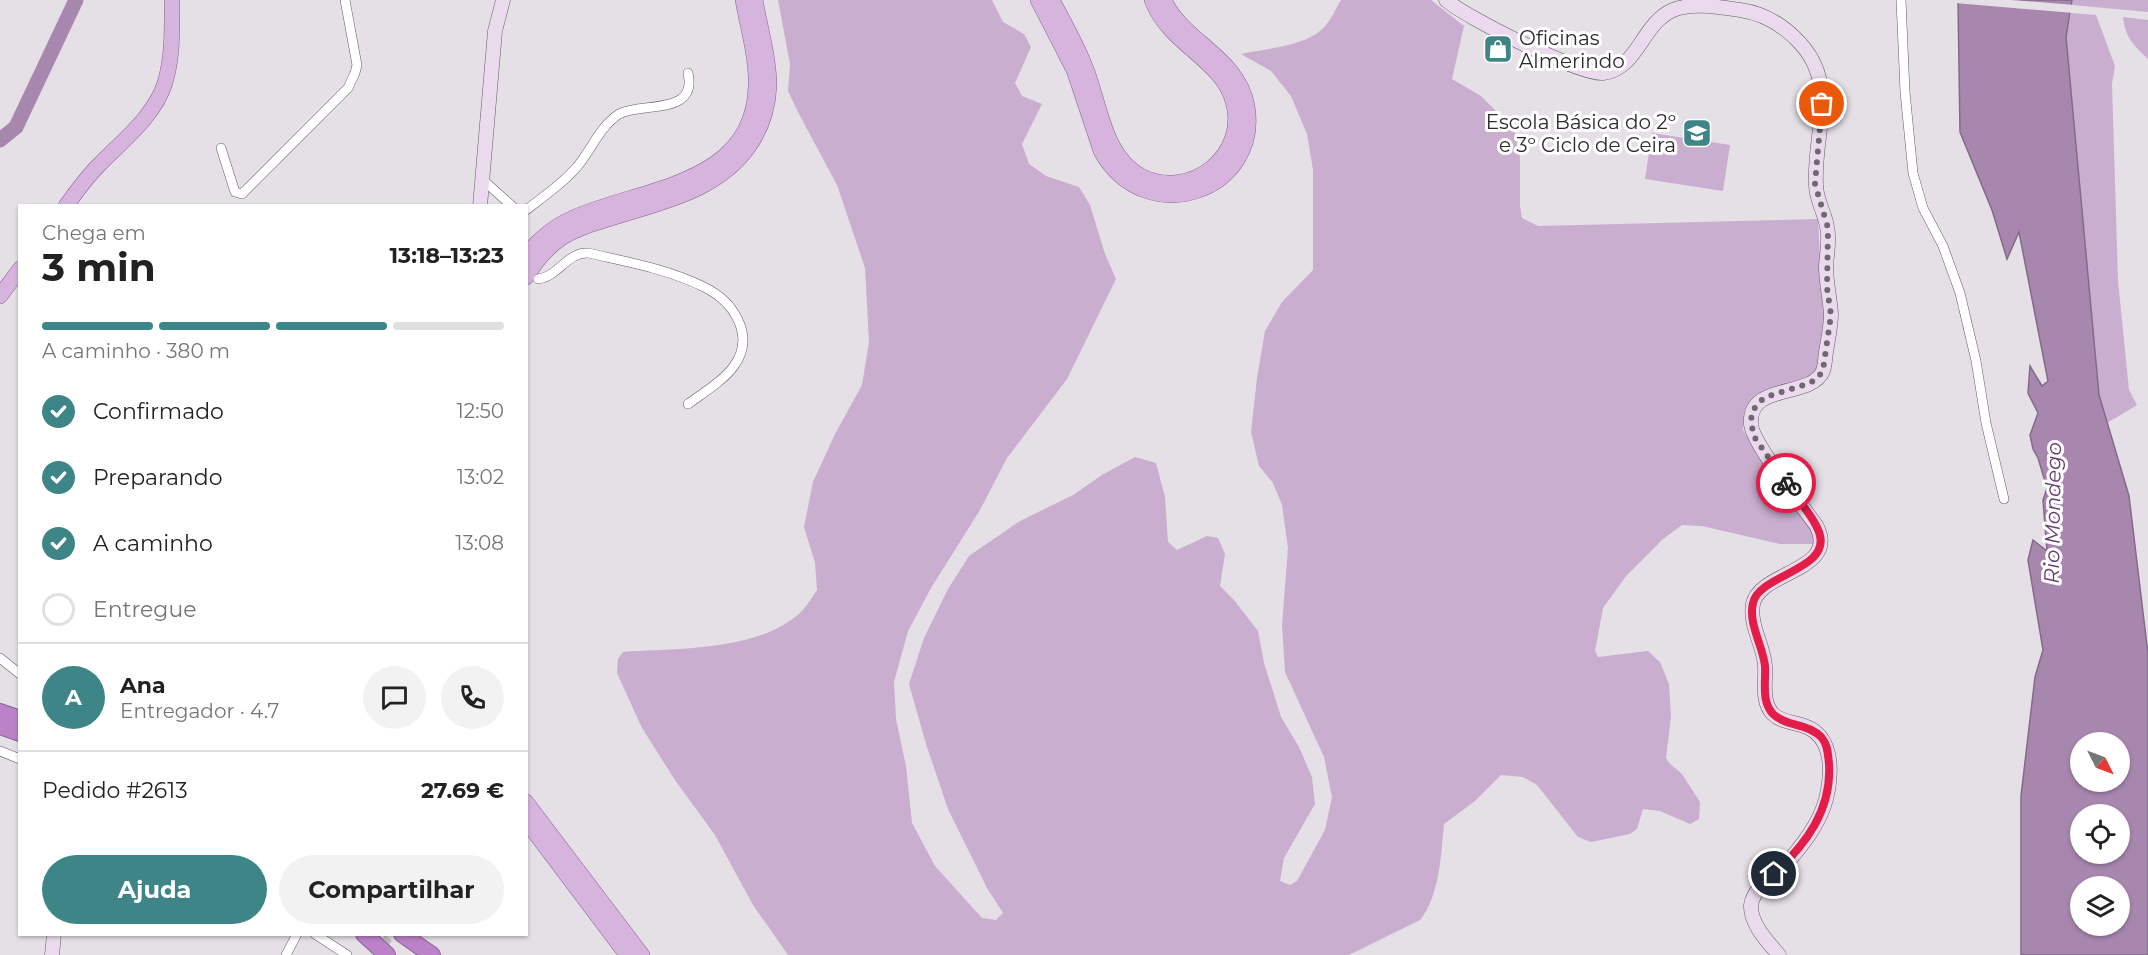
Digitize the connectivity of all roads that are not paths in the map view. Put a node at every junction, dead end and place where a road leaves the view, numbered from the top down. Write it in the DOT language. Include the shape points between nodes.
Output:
graph roads {
  1 [pos="172,0"];
  2 [pos="345,0"];
  3 [pos="502,0"];
  4 [pos="743,0"];
  5 [pos="755,0"];
  6 [pos="1038,0"];
  7 [pos="1052,0"];
  8 [pos="1152,0"];
  9 [pos="1164,0"];
  10 [pos="1446,0"];
  11 [pos="1901,0"];
  12 [pos="688,73"];
  13 [pos="221,148"];
  14 [pos="482,179"];
  15 [pos="67,204"];
  16 [pos="480,204"];
  17 [pos="510,204"];
  18 [pos="528,208"];
  19 [pos="528,252"];
  20 [pos="18,272"];
  21 [pos="532,278"];
  22 [pos="0,295"];
  23 [pos="688,404"];
  24 [pos="2004,499"];
  25 [pos="0,658"];
  26 [pos="18,672"];
  27 [pos="0,712"];
  28 [pos="18,717"];
  29 [pos="0,726"];
  30 [pos="18,732"];
  31 [pos="0,751"];
  32 [pos="18,758"];
  33 [pos="528,805"];
  34 [pos="528,824"];
  35 [pos="54,936"];
  36 [pos="296,936"];
  37 [pos="318,936"];
  38 [pos="366,936"];
  39 [pos="405,936"];
  40 [pos="52,955"];
  41 [pos="286,955"];
  42 [pos="347,955"];
  43 [pos="387,955"];
  44 [pos="432,955"];
  45 [pos="627,955"];
  46 [pos="642,955"];
  47 [pos="1779,955"];
  1 -- 15 [label="main road" via="172,49 157,101"];
  2 -- 13 [label="street" via="357,65 348,87 242,194 235,192"];
  3 -- 14 [label="street" via="495,31"];
  4 -- 19 [label="main road" via="755,65 756,96 750,118 732,148 715,165 692,178 571,218"];
  5 -- 21 [label="main road" via="769,88 761,124 744,153 728,171 697,189 563,237 541,255"];
  6 -- 9 [label="main road" via="1074,70 1106,160 1134,186 1171,195 1203,189 1223,176 1243,147 1248,116 1245,95 1235,75 1182,26"];
  7 -- 8 [label="main road" via="1082,58 1119,156 1132,170 1150,180 1172,184 1204,175 1226,152 1234,132 1235,106 1222,79 1165,25"];
  10 -- 47 [label="street" via="1458,11 1528,46 1599,73 1625,63 1662,16 1673,10 1698,6 1750,11 1789,31 1818,72 1822,98 1815,184 1828,228 1831,315 1823,370 1810,383 1766,397 1751,414 1753,435 1816,525 1821,543 1810,561 1766,586 1753,603 1765,664 1768,707 1779,719 1820,735 1828,753 1828,790 1818,822 1791,859 1758,890 1751,904 1754,922"];
  11 -- 24 [label="street" via="1913,173 1923,208 1943,246 1960,293"];
  12 -- 18 [label="street" via="690,85 682,97 666,106 618,115 602,130 574,171"];
  14 -- 16 [label="street"];
  14 -- 17 [label="street"];
  20 -- 22 [label="main road"];
  21 -- 23 [label="street" via="549,276 576,255 588,253 670,274 721,298 741,326 740,355 728,372"];
  25 -- 26 [label="street"];
  27 -- 28 [label="highway"];
  29 -- 30 [label="highway"];
  31 -- 32 [label="street"];
  33 -- 46 [label="main road"];
  34 -- 45 [label="main road"];
  35 -- 40 [label="street"];
  36 -- 41 [label="street"];
  37 -- 42 [label="street"];
  38 -- 43 [label="highway"];
  39 -- 44 [label="highway"];
}
